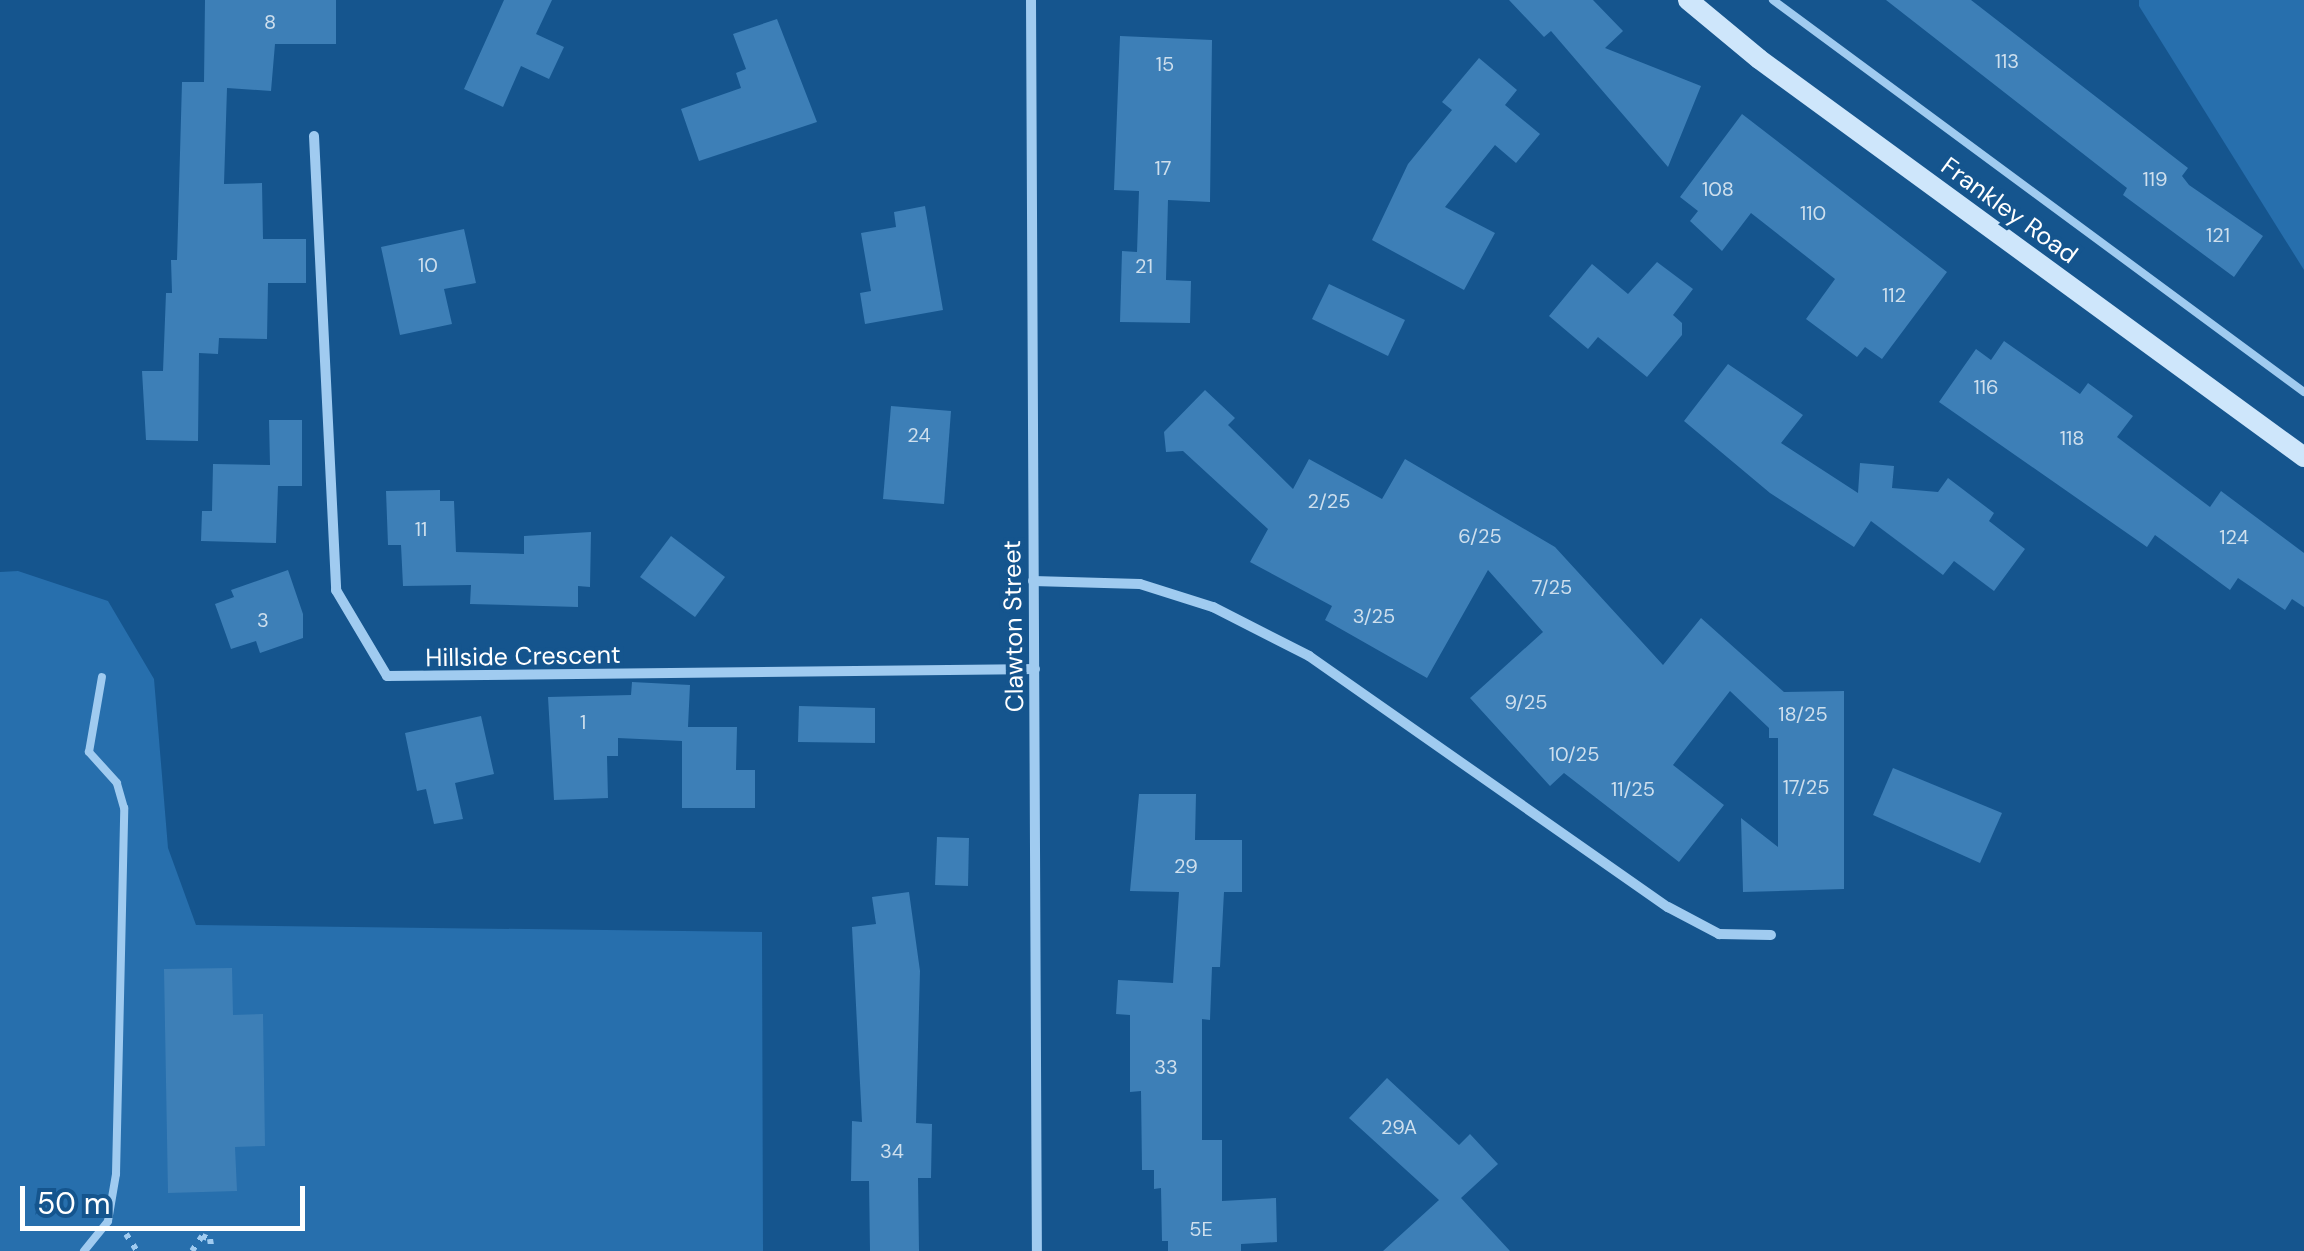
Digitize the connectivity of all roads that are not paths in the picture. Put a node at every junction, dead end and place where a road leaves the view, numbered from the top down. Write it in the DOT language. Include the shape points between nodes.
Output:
graph roads {
  1 [pos="1031,0"];
  2 [pos="1688,0"];
  3 [pos="1773,0"];
  4 [pos="314,136"];
  5 [pos="2304,392"];
  6 [pos="2304,457"];
  7 [pos="1033,582"];
  8 [pos="1035,669"];
  9 [pos="102,677"];
  10 [pos="1771,935"];
  11 [pos="84,1251"];
  12 [pos="1038,1251"];
  1 -- 7 [label="street, Clawton Street"];
  2 -- 6 [label="street, Frankley Road" via="1759,60"];
  3 -- 5 [label="lane"];
  4 -- 8 [label="street, Hillside Crescent" via="336,590 386,676"];
  7 -- 8 [label="street, Clawton Street"];
  7 -- 10 [label="street" via="1140,584 1214,607 1309,656 1668,907 1719,934"];
  8 -- 12 [label="street, Clawton Street"];
  9 -- 11 [label="lane" via="89,752 116,782 124,808 114,1194 108,1221"];
}
